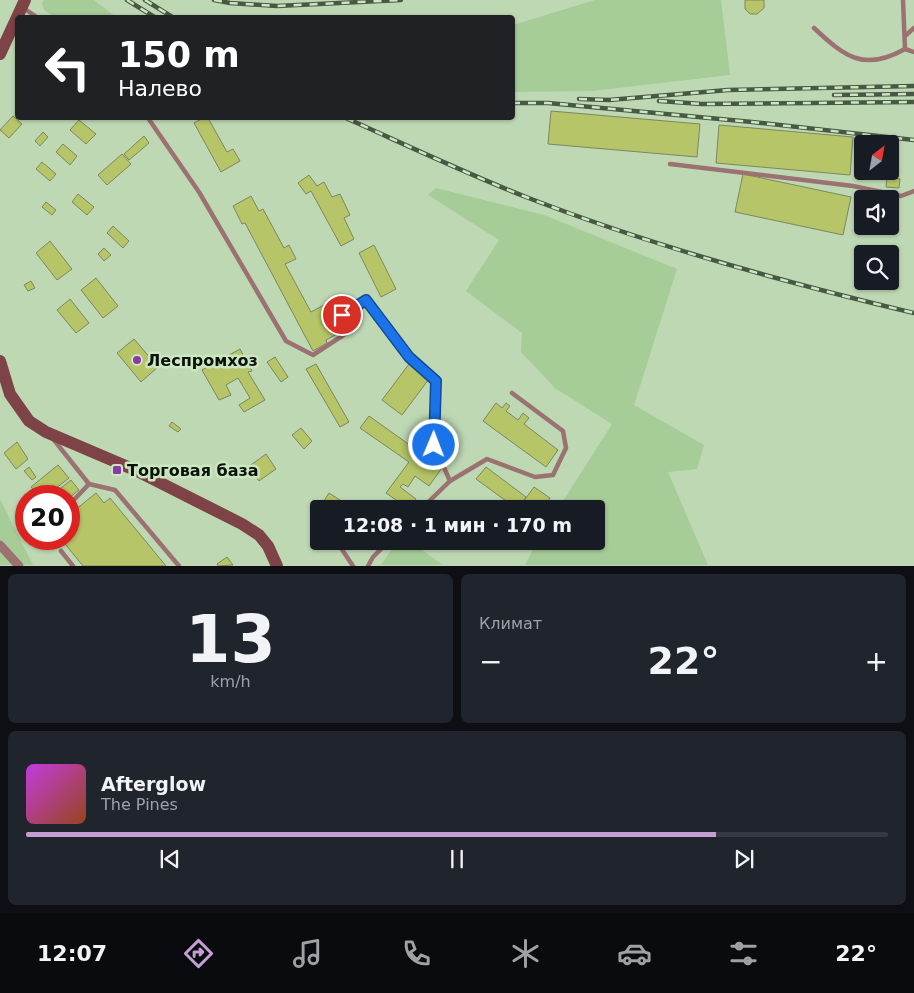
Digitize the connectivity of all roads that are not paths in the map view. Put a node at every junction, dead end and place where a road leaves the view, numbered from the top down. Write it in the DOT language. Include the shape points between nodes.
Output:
graph roads {
  1 [pos="903,0"];
  2 [pos="23,3"];
  3 [pos="18,15"];
  4 [pos="35,15"];
  5 [pos="15,21"];
  6 [pos="814,28"];
  7 [pos="914,28"];
  8 [pos="905,36"];
  9 [pos="905,50"];
  10 [pos="914,52"];
  11 [pos="0,54"];
  12 [pos="149,120"];
  13 [pos="670,164"];
  14 [pos="914,191"];
  15 [pos="0,361"];
  16 [pos="512,392"];
  17 [pos="46,432"];
  18 [pos="450,480"];
  19 [pos="90,484"];
  20 [pos="80,494"];
  21 [pos="430,500"];
  22 [pos="0,545"];
  23 [pos="342,550"];
  24 [pos="380,550"];
  25 [pos="61,551"];
  26 [pos="19,566"];
  27 [pos="73,566"];
  28 [pos="179,566"];
  29 [pos="277,566"];
  30 [pos="353,566"];
  31 [pos="368,566"];
  1 -- 8 [label="lane"];
  2 -- 3 [label="street"];
  2 -- 4 [label="lane"];
  5 -- 11 [label="street"];
  6 -- 9 [label="lane" via="837,50 855,58 876,61"];
  7 -- 8 [label="lane"];
  8 -- 9 [label="lane"];
  9 -- 10 [label="lane"];
  12 -- 18 [label="lane" via="199,192 286,341 313,355 345,334 342,315 366,300 409,357 436,381 434,445"];
  13 -- 14 [label="lane" via="852,186 902,196"];
  15 -- 17 [label="street" via="10,394 18,407 29,421"];
  16 -- 18 [label="lane" via="564,431 566,448 553,475 535,477 488,459"];
  17 -- 19 [label="lane"];
  17 -- 29 [label="street" via="135,470 242,524 259,535"];
  18 -- 21 [label="lane"];
  19 -- 20 [label="lane"];
  19 -- 28 [label="lane" via="115,490"];
  22 -- 26 [label="street"];
  23 -- 30 [label="lane"];
  24 -- 31 [label="lane"];
  25 -- 27 [label="lane"];
}
